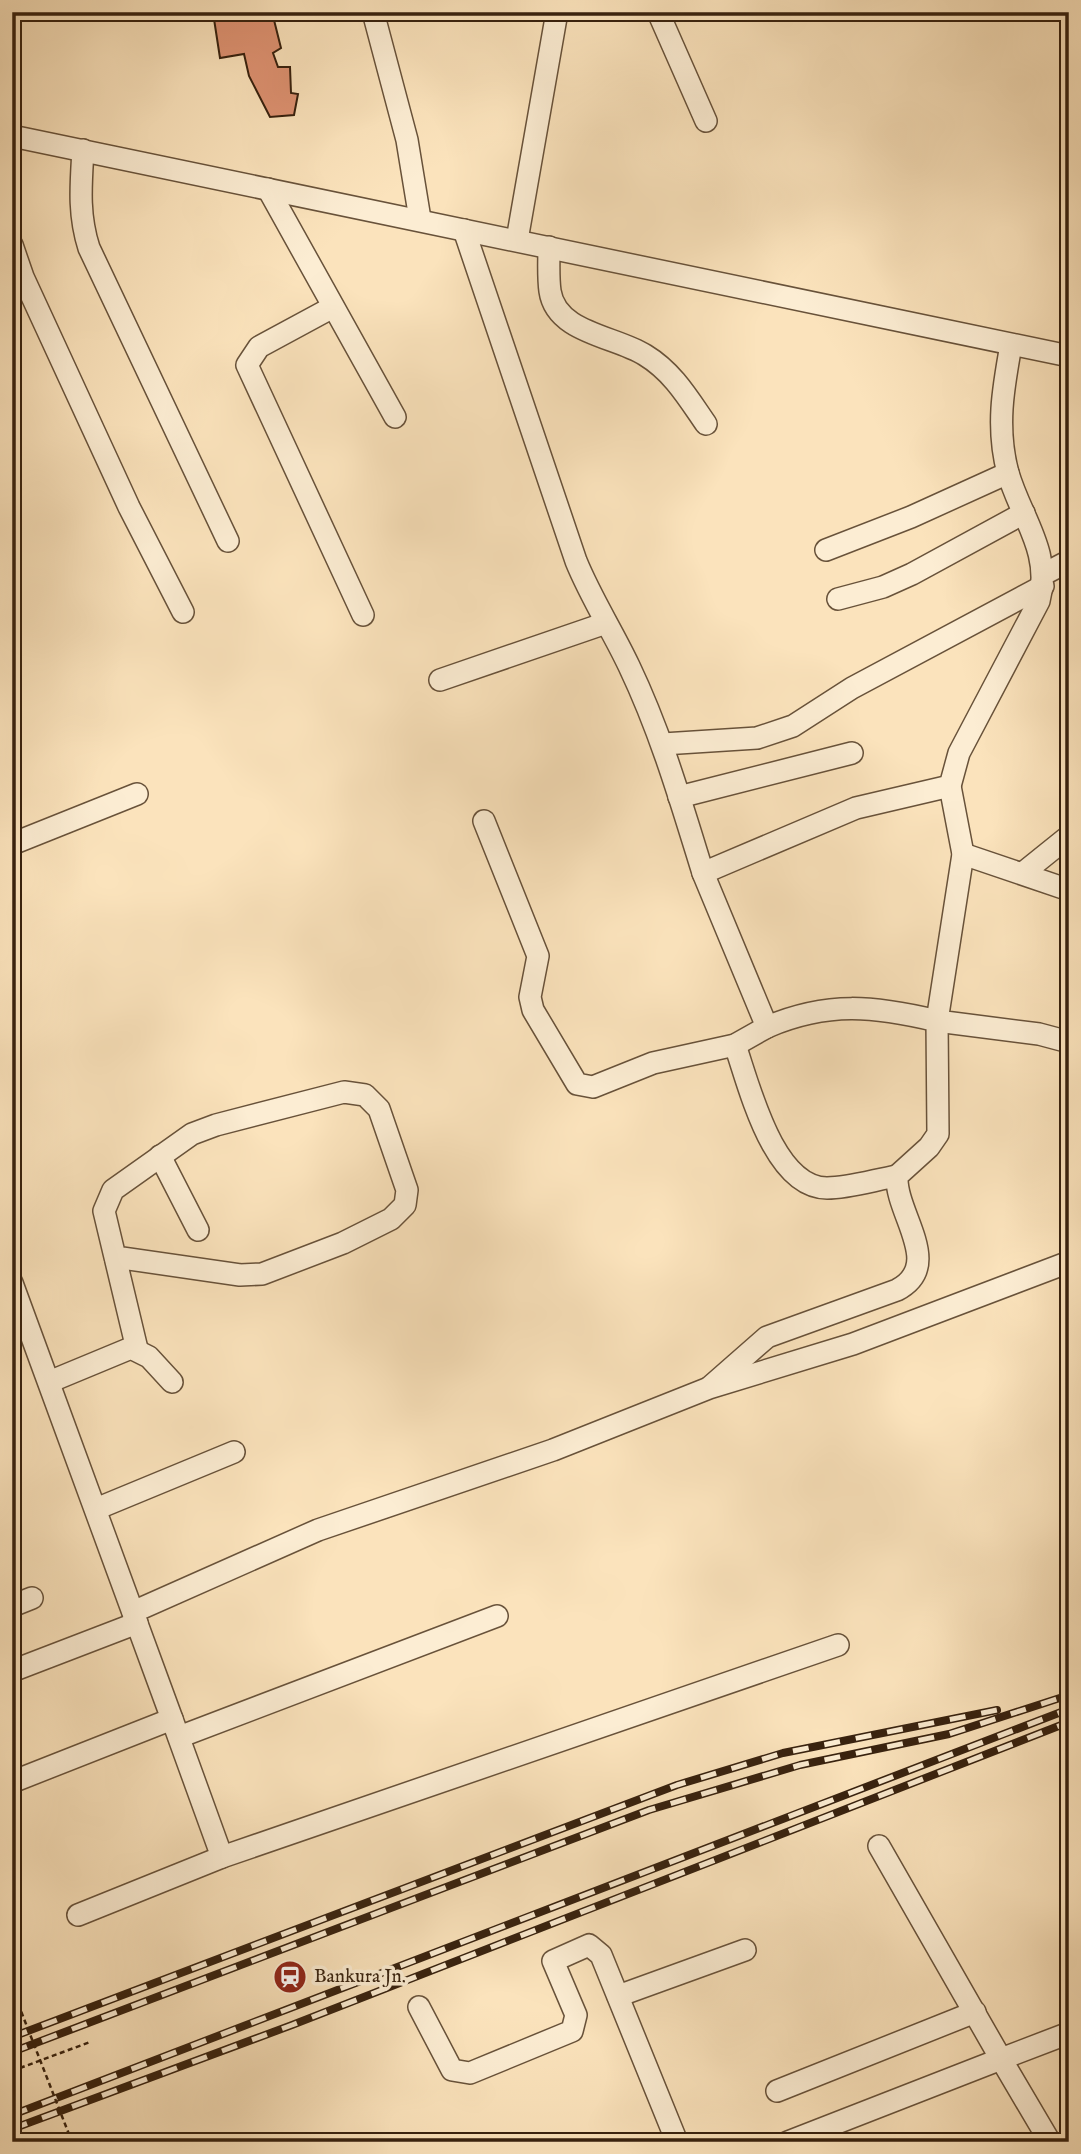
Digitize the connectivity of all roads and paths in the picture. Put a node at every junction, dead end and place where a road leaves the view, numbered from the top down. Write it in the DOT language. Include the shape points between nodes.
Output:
graph roads {
  1 [pos="373,12"];
  2 [pos="557,12"];
  3 [pos="658,12"];
  4 [pos="706,121"];
  5 [pos="12,136"];
  6 [pos="83,150"];
  7 [pos="268,189"];
  8 [pos="420,219"];
  9 [pos="464,230"];
  10 [pos="517,240"];
  11 [pos="12,245"];
  12 [pos="549,247"];
  13 [pos="333,307"];
  14 [pos="1010,345"];
  15 [pos="1069,356"];
  16 [pos="395,417"];
  17 [pos="706,424"];
  18 [pos="1008,473"];
  19 [pos="1024,513"];
  20 [pos="228,541"];
  21 [pos="827,550"];
  22 [pos="1069,561"];
  23 [pos="1043,580"];
  24 [pos="838,599"];
  25 [pos="183,612"];
  26 [pos="363,615"];
  27 [pos="606,624"];
  28 [pos="440,680"];
  29 [pos="663,744"];
  30 [pos="852,753"];
  31 [pos="950,786"];
  32 [pos="137,793"];
  33 [pos="679,797"];
  34 [pos="484,821"];
  35 [pos="1069,835"];
  36 [pos="12,844"];
  37 [pos="963,854"];
  38 [pos="703,873"];
  39 [pos="1023,873"];
  40 [pos="1069,890"];
  41 [pos="937,1021"];
  42 [pos="768,1027"];
  43 [pos="1069,1042"];
  44 [pos="735,1045"];
  45 [pos="160,1156"];
  46 [pos="897,1176"];
  47 [pos="198,1230"];
  48 [pos="115,1257"];
  49 [pos="1069,1262"];
  50 [pos="15,1298"];
  51 [pos="136,1349"];
  52 [pos="49,1382"];
  53 [pos="172,1382"];
  54 [pos="709,1388"];
  55 [pos="234,1452"];
  56 [pos="96,1509"];
  57 [pos="497,1616"];
  58 [pos="135,1618"];
  59 [pos="838,1645"];
  60 [pos="12,1671"];
  61 [pos="176,1728"];
  62 [pos="12,1782"];
  63 [pos="879,1846"];
  64 [pos="222,1857"];
  65 [pos="78,1915"];
  66 [pos="745,1950"];
  67 [pos="12,1988"];
  68 [pos="618,1996"];
  69 [pos="419,2007"];
  70 [pos="975,2012"];
  71 [pos="1069,2033"];
  72 [pos="90,2042"];
  73 [pos="1002,2059"];
  74 [pos="41,2060"];
  75 [pos="12,2071"];
  76 [pos="777,2091"];
  77 [pos="793,2141"];
  78 [pos="72,2142"];
  79 [pos="677,2142"];
  80 [pos="1050,2142"];
  1 -- 8 [label="street" via="407,141"];
  2 -- 10 [label="street"];
  3 -- 4 [label="street"];
  5 -- 6 [label="street"];
  6 -- 7 [label="street"];
  6 -- 20 [label="street" via="81,224 89,248"];
  7 -- 8 [label="street"];
  7 -- 13 [label="street"];
  8 -- 9 [label="street"];
  9 -- 10 [label="street"];
  9 -- 27 [label="street" via="576,561"];
  10 -- 12 [label="street"];
  11 -- 25 [label="street" via="129,507"];
  12 -- 14 [label="street"];
  12 -- 17 [label="street" via="550,292 561,314 659,364 674,377"];
  13 -- 16 [label="street"];
  13 -- 26 [label="street" via="259,347 247,365"];
  14 -- 15 [label="street"];
  14 -- 18 [label="street" via="999,408"];
  18 -- 19 [label="street"];
  18 -- 21 [label="street"];
  19 -- 23 [label="street" via="1042,555"];
  19 -- 24 [label="street" via="912,574"];
  22 -- 23 [label="street"];
  23 -- 29 [label="street" via="779,732 757,738"];
  23 -- 31 [label="street" via="1039,601 959,753"];
  27 -- 28 [label="street"];
  27 -- 29 [label="street" via="629,664"];
  29 -- 33 [label="street"];
  30 -- 33 [label="street"];
  31 -- 37 [label="street"];
  31 -- 38 [label="street" via="856,808"];
  32 -- 36 [label="street"];
  33 -- 38 [label="street"];
  34 -- 44 [label="street" via="538,956 530,997 533,1010 577,1084 593,1087 653,1063"];
  35 -- 39 [label="street"];
  37 -- 39 [label="street"];
  37 -- 41 [label="street"];
  38 -- 42 [label="street"];
  39 -- 40 [label="street"];
  41 -- 42 [label="street" via="855,1007 799,1014"];
  41 -- 43 [label="street"];
  41 -- 46 [label="street" via="937,1134"];
  42 -- 44 [label="street"];
  44 -- 46 [label="street" via="764,1126 791,1172 813,1186 827,1188"];
  45 -- 47 [label="street"];
  45 -- 48 [label="street" via="107,1197 104,1211"];
  45 -- 48 [label="street" via="216,1125 355,1092 379,1109 406,1198 391,1219 262,1274 240,1275"];
  46 -- 54 [label="street" via="919,1259 911,1282 767,1337"];
  48 -- 51 [label="street"];
  49 -- 54 [label="street" via="853,1344"];
  50 -- 52 [label="street"];
  51 -- 52 [label="street"];
  51 -- 53 [label="street"];
  52 -- 56 [label="street"];
  54 -- 58 [label="street" via="553,1450 318,1530"];
  55 -- 56 [label="street"];
  56 -- 58 [label="street"];
  57 -- 61 [label="street"];
  58 -- 60 [label="street"];
  58 -- 61 [label="street"];
  59 -- 64 [label="street"];
  61 -- 62 [label="street"];
  61 -- 64 [label="street"];
  63 -- 70 [label="street"];
  64 -- 65 [label="street"];
  66 -- 68 [label="street"];
  67 -- 74 [label="path, bridge"];
  68 -- 69 [label="street" via="594,1947 557,1957 555,1969 576,2015 572,2031 462,2074 447,2064"];
  68 -- 79 [label="street"];
  70 -- 73 [label="street"];
  70 -- 76 [label="street"];
  71 -- 73 [label="street"];
  72 -- 74 [label="path"];
  73 -- 77 [label="street"];
  73 -- 80 [label="street"];
  74 -- 75 [label="path"];
  74 -- 78 [label="path, bridge"];
}
